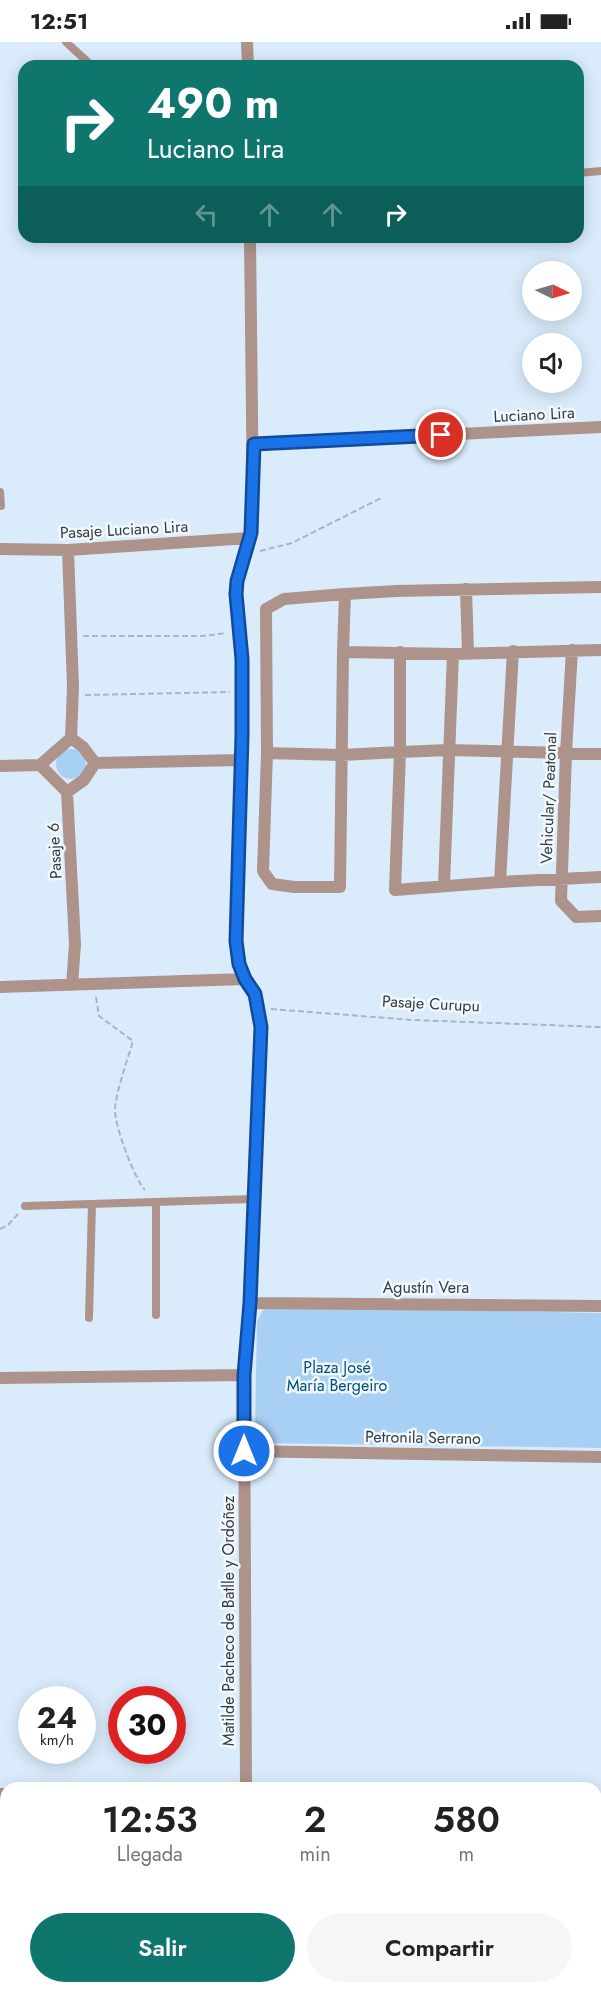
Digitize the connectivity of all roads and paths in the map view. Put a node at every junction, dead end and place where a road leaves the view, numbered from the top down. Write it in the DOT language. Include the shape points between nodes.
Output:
graph roads {
  1 [pos="66,42"];
  2 [pos="247,42"];
  3 [pos="86,60"];
  4 [pos="248,60"];
  5 [pos="601,171"];
  6 [pos="584,172"];
  7 [pos="250,243"];
  8 [pos="601,427"];
  9 [pos="254,444"];
  10 [pos="0,492"];
  11 [pos="383,497"];
  12 [pos="1,506"];
  13 [pos="249,538"];
  14 [pos="0,549"];
  15 [pos="68,550"];
  16 [pos="601,587"];
  17 [pos="466,590"];
  18 [pos="345,594"];
  19 [pos="239,632"];
  20 [pos="70,636"];
  21 [pos="572,650"];
  22 [pos="601,650"];
  23 [pos="513,651"];
  24 [pos="343,652"];
  25 [pos="400,652"];
  26 [pos="468,653"];
  27 [pos="453,654"];
  28 [pos="242,691"];
  29 [pos="72,696"];
  30 [pos="71,738"];
  31 [pos="449,750"];
  32 [pos="400,752"];
  33 [pos="508,752"];
  34 [pos="267,753"];
  35 [pos="566,753"];
  36 [pos="601,754"];
  37 [pos="341,755"];
  38 [pos="241,760"];
  39 [pos="95,764"];
  40 [pos="40,765"];
  41 [pos="0,766"];
  42 [pos="67,792"];
  43 [pos="601,877"];
  44 [pos="562,880"];
  45 [pos="500,882"];
  46 [pos="444,885"];
  47 [pos="601,916"];
  48 [pos="245,979"];
  49 [pos="93,985"];
  50 [pos="72,986"];
  51 [pos="0,987"];
  52 [pos="259,1008"];
  53 [pos="601,1028"];
  54 [pos="253,1199"];
  55 [pos="156,1202"];
  56 [pos="92,1204"];
  57 [pos="25,1206"];
  58 [pos="0,1229"];
  59 [pos="250,1303"];
  60 [pos="601,1306"];
  61 [pos="156,1315"];
  62 [pos="89,1318"];
  63 [pos="244,1375"];
  64 [pos="0,1378"];
  65 [pos="244,1451"];
  66 [pos="601,1457"];
  67 [pos="246,1782"];
  1 -- 3 [label="lane"];
  2 -- 4 [label="street"];
  5 -- 6 [label="lane"];
  7 -- 9 [label="street, Matilde Pacheco de Batlle y Ordóñez"];
  8 -- 9 [label="street, Luciano Lira"];
  9 -- 13 [label="street, Matilde Pacheco de Batlle y Ordóñez"];
  10 -- 12 [label="lane"];
  11 -- 13 [label="path" via="292,543 257,552"];
  13 -- 15 [label="street, Pasaje Luciano Lira"];
  13 -- 19 [label="street, Matilde Pacheco de Batlle y Ordóñez" via="237,581"];
  14 -- 15 [label="street, Pasaje Luciano Lira"];
  15 -- 20 [label="street"];
  16 -- 17 [label="street"];
  17 -- 18 [label="street"];
  17 -- 26 [label="street"];
  18 -- 24 [label="street"];
  18 -- 34 [label="street" via="284,599 266,609"];
  19 -- 20 [label="path" via="202,636"];
  19 -- 28 [label="street, Matilde Pacheco de Batlle y Ordóñez"];
  20 -- 29 [label="street"];
  21 -- 22 [label="street"];
  21 -- 23 [label="street"];
  21 -- 35 [label="street, Vehicular/ Peatonal"];
  23 -- 26 [label="street"];
  23 -- 33 [label="street"];
  24 -- 25 [label="street"];
  24 -- 37 [label="street"];
  25 -- 27 [label="street"];
  25 -- 32 [label="street"];
  26 -- 27 [label="street"];
  27 -- 31 [label="street"];
  28 -- 29 [label="path"];
  28 -- 38 [label="street, Matilde Pacheco de Batlle y Ordóñez"];
  29 -- 30 [label="street"];
  30 -- 39 [label="street"];
  30 -- 40 [label="street"];
  31 -- 32 [label="street"];
  31 -- 33 [label="street"];
  31 -- 46 [label="street"];
  32 -- 37 [label="street"];
  32 -- 46 [label="street" via="395,890"];
  33 -- 35 [label="street"];
  33 -- 45 [label="street"];
  34 -- 37 [label="street"];
  34 -- 37 [label="street" via="263,871 272,884 294,887 340,887"];
  35 -- 36 [label="street"];
  35 -- 44 [label="street, Vehicular/ Peatonal"];
  38 -- 39 [label="street"];
  38 -- 48 [label="street, Matilde Pacheco de Batlle y Ordóñez" via="236,941"];
  39 -- 42 [label="street" via="84,780"];
  40 -- 41 [label="street"];
  40 -- 42 [label="street"];
  42 -- 50 [label="street, Pasaje 6" via="75,944"];
  43 -- 44 [label="street"];
  44 -- 45 [label="street"];
  44 -- 47 [label="street, Vehicular/ Peatonal" via="561,902 576,917"];
  45 -- 46 [label="street"];
  48 -- 49 [label="street"];
  48 -- 52 [label="street, Matilde Pacheco de Batlle y Ordóñez"];
  49 -- 50 [label="street"];
  49 -- 55 [label="path" via="99,1016 132,1041 115,1110 139,1184"];
  50 -- 51 [label="street"];
  52 -- 53 [label="path, Pasaje Curupu"];
  52 -- 54 [label="street, Matilde Pacheco de Batlle y Ordóñez"];
  54 -- 55 [label="lane"];
  54 -- 59 [label="street, Matilde Pacheco de Batlle y Ordóñez"];
  55 -- 56 [label="lane"];
  55 -- 61 [label="lane"];
  56 -- 57 [label="lane"];
  56 -- 62 [label="lane"];
  57 -- 58 [label="path"];
  59 -- 60 [label="street, Agustín Vera"];
  59 -- 63 [label="street, Matilde Pacheco de Batlle y Ordóñez"];
  63 -- 64 [label="street"];
  63 -- 65 [label="street, Matilde Pacheco de Batlle y Ordóñez"];
  65 -- 66 [label="street, Petronila Serrano"];
  65 -- 67 [label="street, Matilde Pacheco de Batlle y Ordóñez"];
}
